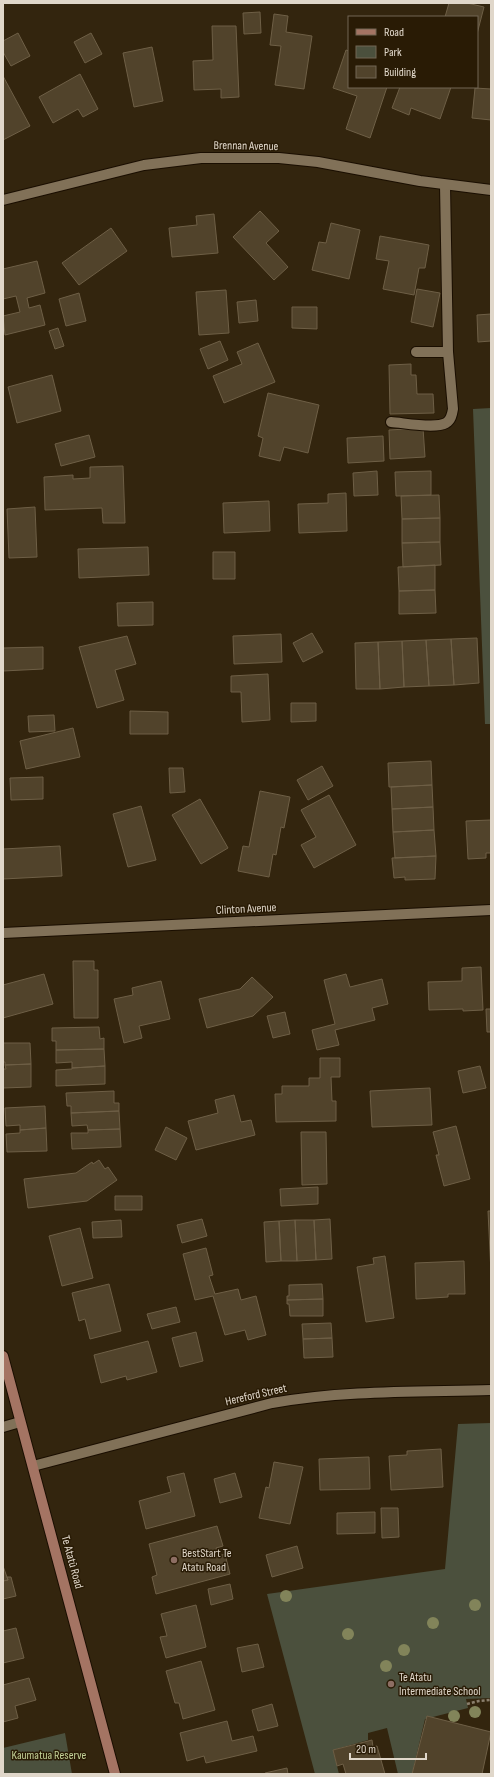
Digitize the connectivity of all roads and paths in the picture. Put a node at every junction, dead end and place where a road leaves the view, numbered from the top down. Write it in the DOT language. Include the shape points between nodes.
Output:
graph roads {
  1 [pos="445,185"];
  2 [pos="491,190"];
  3 [pos="3,200"];
  4 [pos="416,352"];
  5 [pos="448,352"];
  6 [pos="391,422"];
  7 [pos="491,910"];
  8 [pos="3,933"];
  9 [pos="3,1356"];
  10 [pos="491,1390"];
  11 [pos="20,1422"];
  12 [pos="3,1427"];
  13 [pos="33,1466"];
  14 [pos="491,1700"];
  15 [pos="467,1704"];
  16 [pos="115,1774"];
  1 -- 2 [label="street, Brennan Avenue"];
  1 -- 3 [label="street, Brennan Avenue" via="318,162 279,158 216,158 144,165"];
  1 -- 5 [label="street"];
  4 -- 5 [label="street"];
  5 -- 6 [label="street" via="452,418 447,423 437,425"];
  7 -- 8 [label="street, Clinton Avenue"];
  9 -- 11 [label="main road, Te Atatū Road"];
  10 -- 13 [label="street, Hereford Street" via="298,1398"];
  11 -- 12 [label="street"];
  11 -- 13 [label="main road, Te Atatū Road"];
  13 -- 16 [label="main road, Te Atatū Road"];
  14 -- 15 [label="path"];
}
